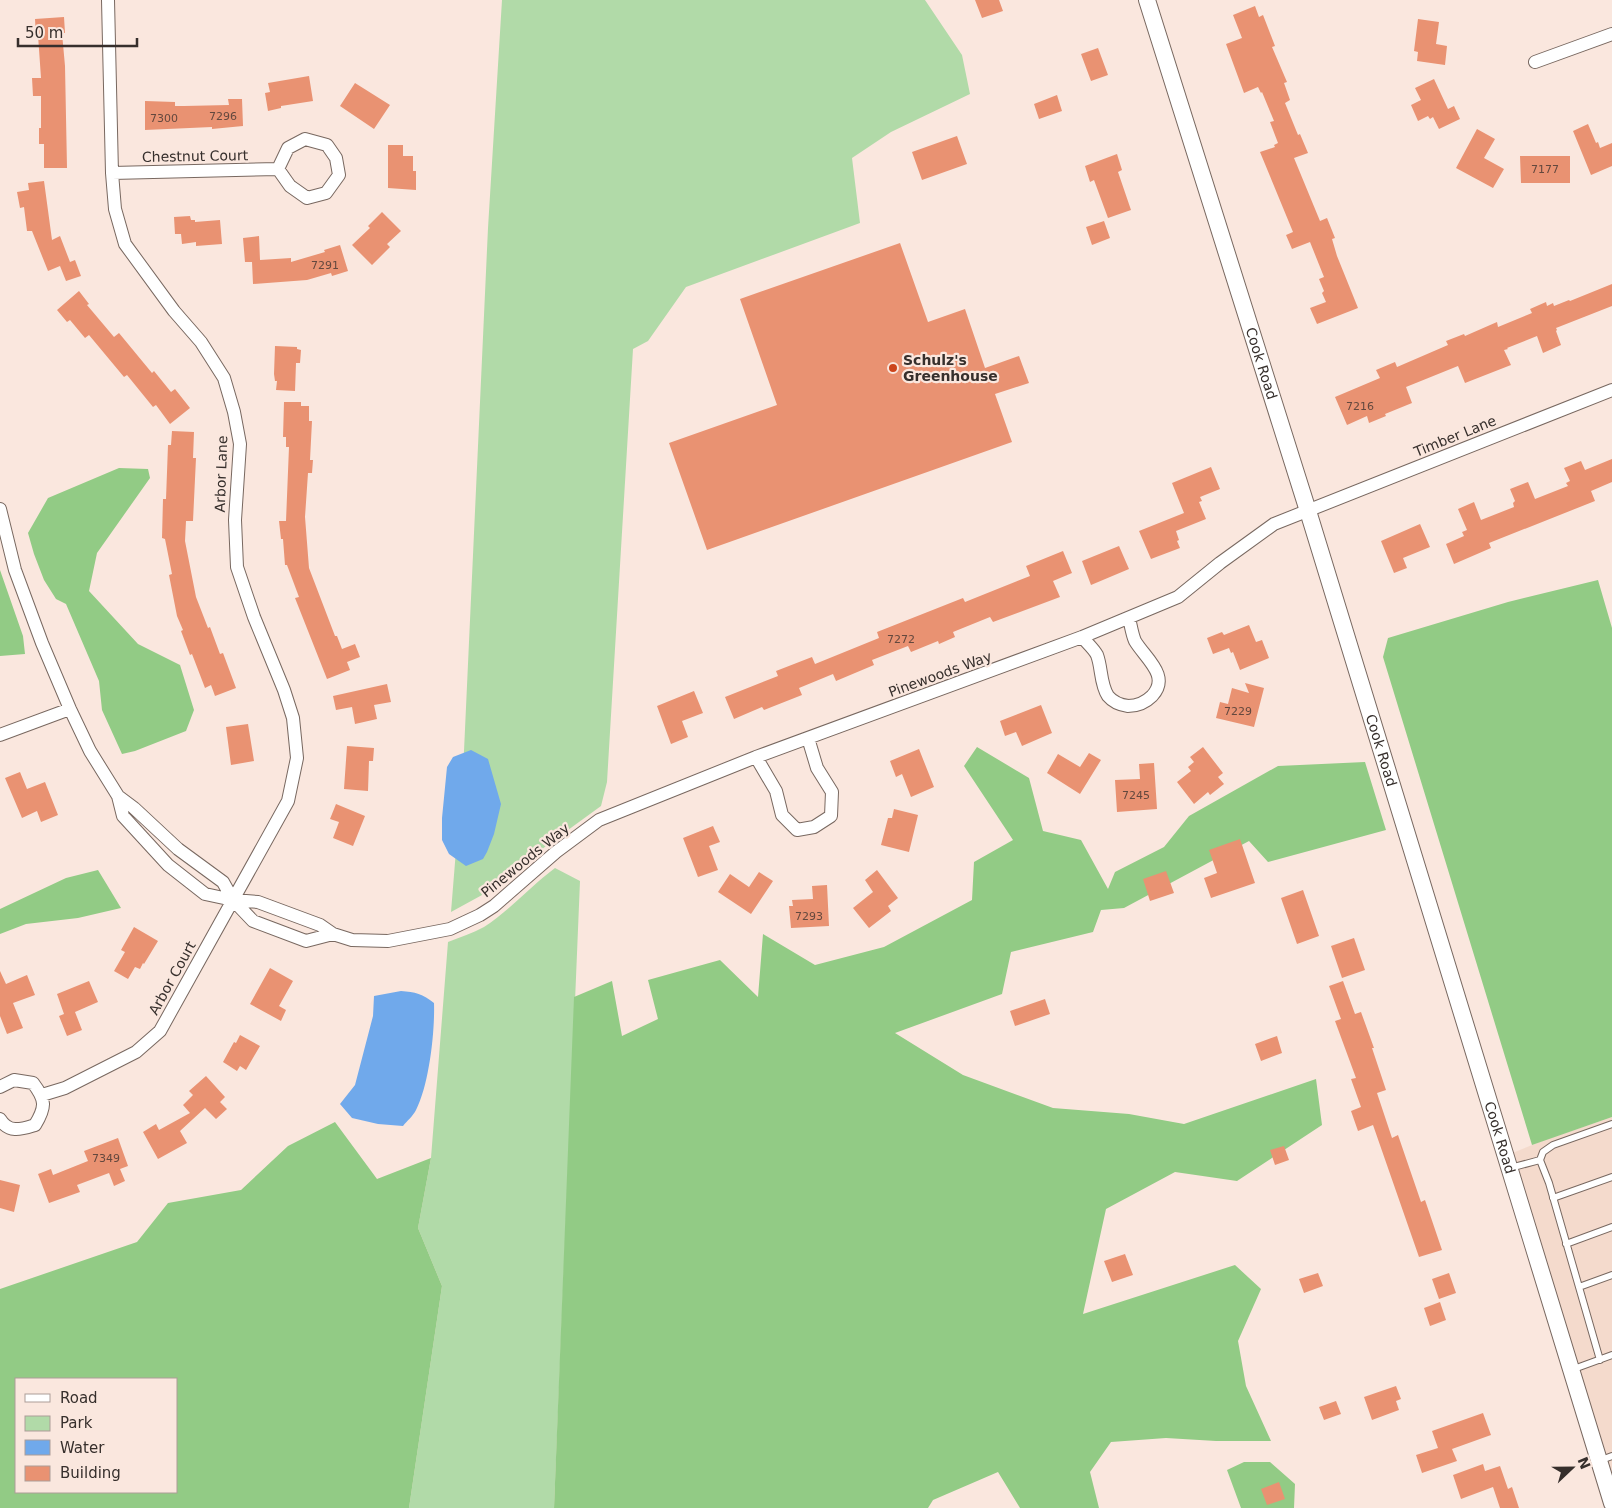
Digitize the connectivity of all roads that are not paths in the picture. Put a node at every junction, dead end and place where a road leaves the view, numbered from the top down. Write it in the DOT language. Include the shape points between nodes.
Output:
graph roads {
  1 [pos="108,0"];
  2 [pos="1147,0"];
  3 [pos="1612,34"];
  4 [pos="1535,62"];
  5 [pos="278,169"];
  6 [pos="112,173"];
  7 [pos="1612,390"];
  8 [pos="0,509"];
  9 [pos="1308,511"];
  10 [pos="1129,618"];
  11 [pos="1082,638"];
  12 [pos="70,709"];
  13 [pos="0,736"];
  14 [pos="808,738"];
  15 [pos="756,757"];
  16 [pos="118,796"];
  17 [pos="233,900"];
  18 [pos="333,934"];
  19 [pos="0,1087"];
  20 [pos="42,1095"];
  21 [pos="0,1119"];
  22 [pos="1612,1124"];
  23 [pos="1540,1160"];
  24 [pos="1509,1168"];
  25 [pos="1612,1177"];
  26 [pos="1553,1198"];
  27 [pos="1612,1227"];
  28 [pos="1566,1244"];
  29 [pos="1612,1275"];
  30 [pos="1579,1287"];
  31 [pos="1612,1355"];
  32 [pos="1600,1360"];
  33 [pos="1571,1370"];
  34 [pos="1606,1458"];
  35 [pos="1612,1503"];
  1 -- 6 [label="street, Arbor Lane"];
  2 -- 9 [label="street, Cook Road"];
  3 -- 4 [label="street"];
  5 -- 5 [label="street" via="288,148 305,140 327,145 336,158 338,175 326,194 307,198 290,186"];
  5 -- 6 [label="street, Chestnut Court"];
  6 -- 17 [label="street, Arbor Lane" via="115,209 125,244 201,342 224,378 240,444 235,520 237,567 293,718 297,758 288,801"];
  7 -- 9 [label="street, Timber Lane"];
  8 -- 12 [label="street, Pinewoods Way" via="15,570"];
  9 -- 10 [label="street, Pinewoods Way" via="1274,524 1178,597"];
  9 -- 24 [label="street, Cook Road"];
  10 -- 11 [label="street, Pinewoods Way"];
  10 -- 11 [label="street" via="1134,638 1154,665 1159,679 1157,690 1134,706 1120,705 1109,697 1096,653"];
  11 -- 14 [label="street, Pinewoods Way"];
  12 -- 13 [label="street"];
  12 -- 16 [label="street, Pinewoods Way" via="90,751"];
  14 -- 15 [label="street, Pinewoods Way"];
  14 -- 15 [label="street" via="818,768 832,792 832,816 814,827 797,830 782,816 776,791"];
  15 -- 18 [label="street, Pinewoods Way" via="599,820 494,906 450,929 388,941 352,940"];
  16 -- 17 [label="street, Pinewoods Way" via="178,850 223,882"];
  16 -- 17 [label="street, Pinewoods Way" via="123,816 168,865 205,894"];
  17 -- 18 [label="street, Pinewoods Way" via="258,902 320,925"];
  17 -- 18 [label="street, Pinewoods Way" via="253,922 306,940"];
  17 -- 20 [label="street, Arbor Court" via="160,1031 136,1052 65,1088"];
  19 -- 20 [label="street" via="14,1080 24,1081 33,1083"];
  20 -- 21 [label="street" via="44,1112 35,1125 19,1130 3,1124"];
  22 -- 23 [label="lane" via="1552,1145 1543,1152"];
  23 -- 24 [label="lane"];
  23 -- 26 [label="lane"];
  24 -- 33 [label="street, Cook Road"];
  25 -- 26 [label="lane"];
  26 -- 28 [label="lane"];
  27 -- 28 [label="lane"];
  28 -- 30 [label="lane"];
  29 -- 30 [label="lane"];
  30 -- 32 [label="lane"];
  31 -- 32 [label="lane"];
  32 -- 33 [label="lane"];
  33 -- 34 [label="street, Cook Road"];
  34 -- 35 [label="street, Cook Road"];
}
